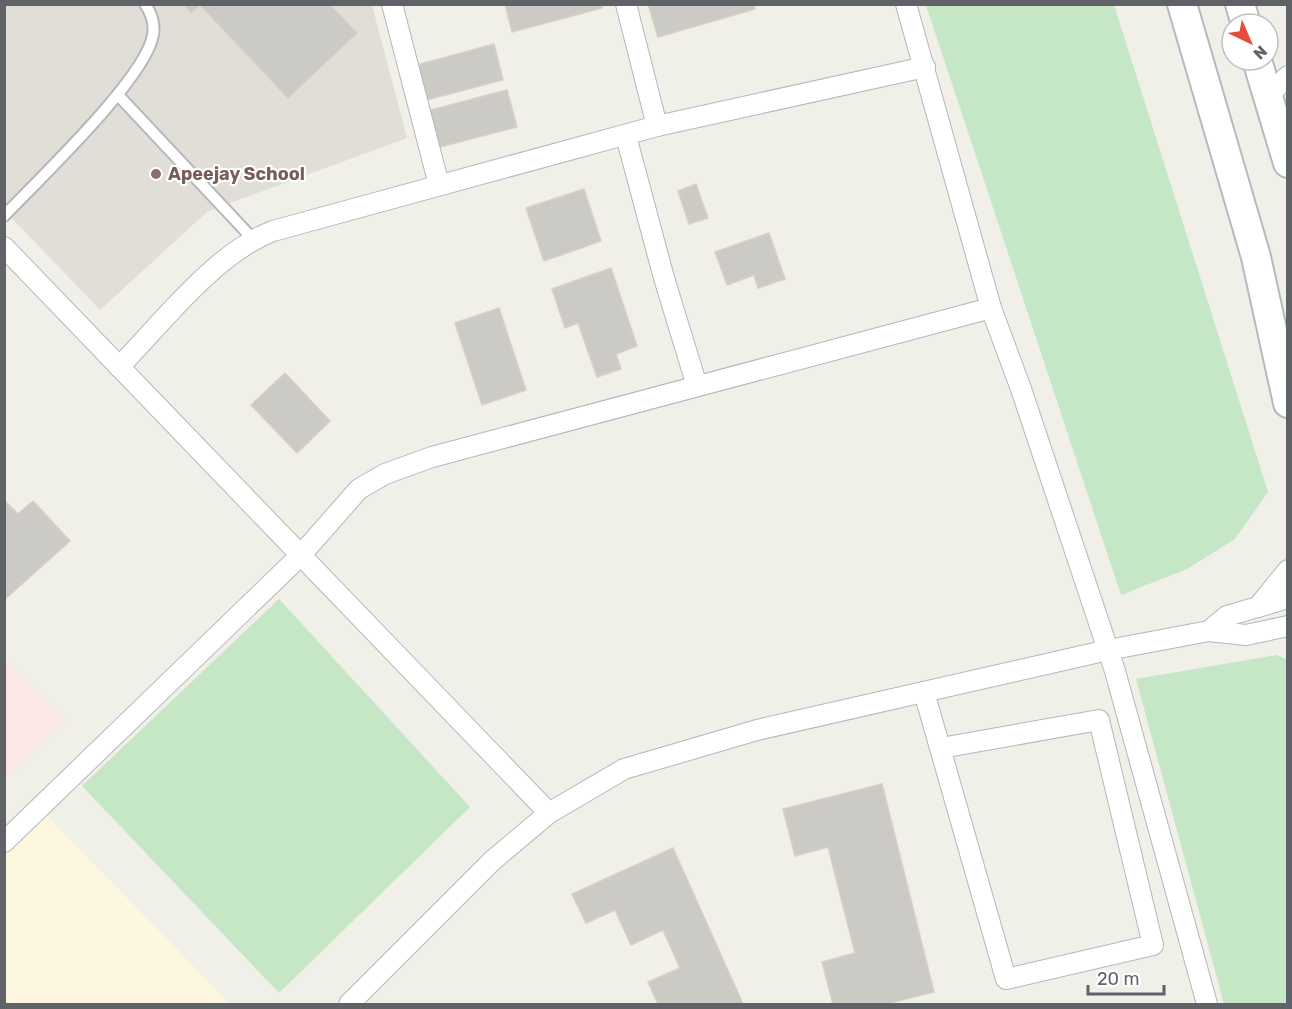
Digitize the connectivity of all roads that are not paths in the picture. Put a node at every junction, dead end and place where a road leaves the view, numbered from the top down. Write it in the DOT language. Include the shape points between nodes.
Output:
graph roads {
  1 [pos="145,4"];
  2 [pos="392,4"];
  3 [pos="626,4"];
  4 [pos="906,4"];
  5 [pos="1182,4"];
  6 [pos="925,67"];
  7 [pos="1267,72"];
  8 [pos="1278,86"];
  9 [pos="118,95"];
  10 [pos="657,126"];
  11 [pos="626,136"];
  12 [pos="1287,163"];
  13 [pos="439,185"];
  14 [pos="4,216"];
  15 [pos="253,239"];
  16 [pos="4,246"];
  17 [pos="991,308"];
  18 [pos="119,367"];
  19 [pos="697,386"];
  20 [pos="1287,403"];
  21 [pos="300,556"];
  22 [pos="1287,570"];
  23 [pos="1287,598"];
  24 [pos="1258,607"];
  25 [pos="1287,626"];
  26 [pos="1209,630"];
  27 [pos="1253,633"];
  28 [pos="1287,634"];
  29 [pos="1108,650"];
  30 [pos="924,692"];
  31 [pos="941,748"];
  32 [pos="549,813"];
  33 [pos="4,842"];
  34 [pos="350,1005"];
  35 [pos="1207,1005"];
  1 -- 9 [label="lane" via="154,23 153,36"];
  2 -- 13 [label="street"];
  3 -- 10 [label="street"];
  4 -- 6 [label="street"];
  5 -- 20 [label="street" via="1256,257"];
  6 -- 10 [label="street"];
  6 -- 17 [label="street"];
  7 -- 8 [label="street"];
  8 -- 12 [label="street"];
  9 -- 14 [label="lane"];
  9 -- 15 [label="lane"];
  10 -- 11 [label="street"];
  11 -- 13 [label="street"];
  11 -- 19 [label="street"];
  13 -- 15 [label="street"];
  15 -- 18 [label="street" via="216,267"];
  16 -- 18 [label="street"];
  17 -- 19 [label="street"];
  17 -- 29 [label="street"];
  18 -- 21 [label="street"];
  19 -- 21 [label="street" via="432,457 386,474 359,489"];
  21 -- 32 [label="street"];
  21 -- 33 [label="street"];
  22 -- 24 [label="street"];
  23 -- 24 [label="street"];
  24 -- 26 [label="street" via="1227,616"];
  25 -- 27 [label="street"];
  26 -- 27 [label="street" via="1234,635"];
  26 -- 29 [label="street"];
  27 -- 28 [label="street"];
  29 -- 30 [label="street"];
  29 -- 35 [label="street"];
  30 -- 31 [label="street"];
  30 -- 32 [label="street" via="757,730 624,769"];
  31 -- 31 [label="street" via="1100,720 1153,945 1006,979"];
  32 -- 34 [label="street" via="492,861"];
}
